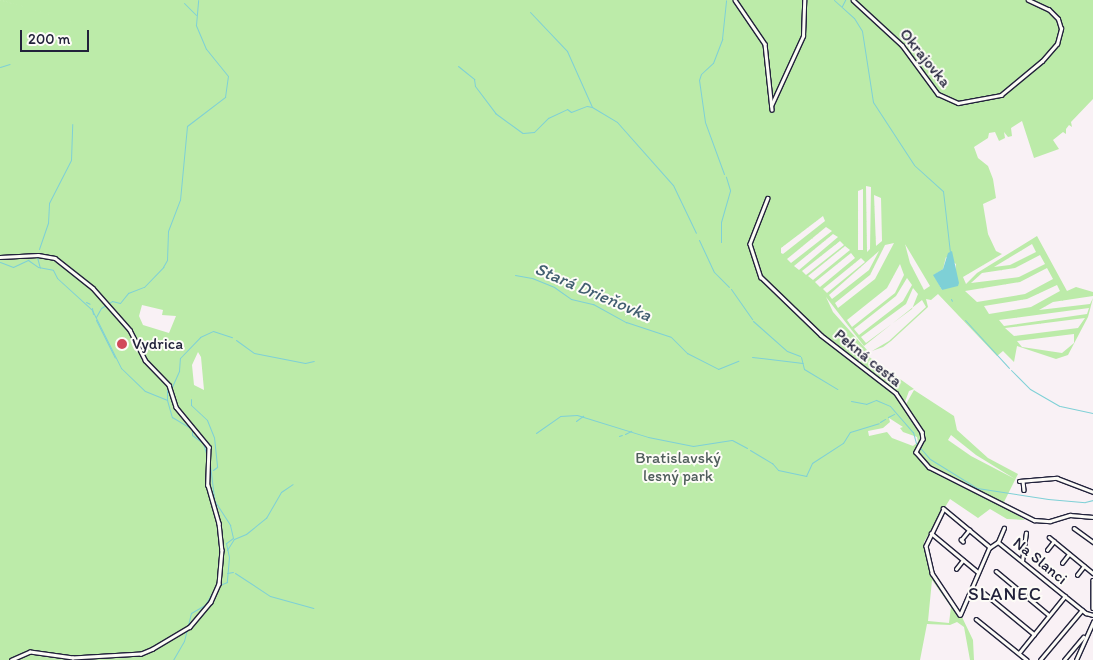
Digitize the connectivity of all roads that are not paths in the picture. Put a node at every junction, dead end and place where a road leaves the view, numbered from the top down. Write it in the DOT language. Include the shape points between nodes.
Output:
graph roads {
  1 [pos="735,0"];
  2 [pos="804,0"];
  3 [pos="854,0"];
  4 [pos="1028,0"];
  5 [pos="768,198"];
  6 [pos="0,257"];
  7 [pos="1018,481"];
  8 [pos="1023,481"];
  9 [pos="1024,490"];
  10 [pos="1093,492"];
  11 [pos="1093,517"];
  12 [pos="1004,528"];
  13 [pos="1074,528"];
  14 [pos="969,530"];
  15 [pos="931,533"];
  16 [pos="1026,533"];
  17 [pos="1049,537"];
  18 [pos="1054,541"];
  19 [pos="963,542"];
  20 [pos="998,542"];
  21 [pos="1093,542"];
  22 [pos="990,547"];
  23 [pos="1047,550"];
  24 [pos="1069,554"];
  25 [pos="964,560"];
  26 [pos="1022,561"];
  27 [pos="1062,563"];
  28 [pos="1084,566"];
  29 [pos="956,569"];
  30 [pos="978,572"];
  31 [pos="996,572"];
  32 [pos="1093,573"];
  33 [pos="1077,575"];
  34 [pos="1093,580"];
  35 [pos="984,594"];
  36 [pos="1065,596"];
  37 [pos="1093,608"];
  38 [pos="1082,610"];
  39 [pos="1050,615"];
  40 [pos="1093,615"];
  41 [pos="976,619"];
  42 [pos="1093,622"];
  43 [pos="1034,634"];
  44 [pos="1083,637"];
  45 [pos="1074,647"];
  46 [pos="1081,650"];
  47 [pos="1019,653"];
  48 [pos="12,660"];
  49 [pos="1027,660"];
  50 [pos="1040,660"];
  51 [pos="1064,660"];
  52 [pos="1076,660"];
  1 -- 2 [label="street" via="764,40 771,75 771,108 803,36"];
  3 -- 4 [label="street, Okrajovka" via="902,45 938,94 958,103 1001,95 1036,67 1057,44 1060,36 1058,19 1049,10"];
  5 -- 11 [label="street, Pekná cesta" via="750,244 761,277 821,335 896,393 922,432 917,453 935,471 1031,519 1044,521 1070,515"];
  6 -- 48 [label="street" via="33,255 55,258 93,288 131,332 145,360 166,381 178,410 205,440 210,465 209,489 221,534 219,586 211,602 186,630 141,654 64,658 30,652"];
  7 -- 8 [label="street"];
  8 -- 9 [label="street"];
  8 -- 10 [label="street" via="1057,478"];
  12 -- 20 [label="street"];
  13 -- 21 [label="street"];
  14 -- 15 [label="street" via="944,508"];
  14 -- 19 [label="street" via="961,540"];
  14 -- 22 [label="street"];
  15 -- 25 [label="street"];
  15 -- 30 [label="street" via="926,542 931,570 960,615"];
  16 -- 26 [label="street"];
  17 -- 18 [label="street"];
  18 -- 23 [label="street"];
  18 -- 24 [label="street"];
  20 -- 22 [label="street"];
  20 -- 26 [label="street, Na Slanci"];
  22 -- 30 [label="street"];
  24 -- 27 [label="street"];
  24 -- 28 [label="street"];
  25 -- 29 [label="street"];
  25 -- 30 [label="street"];
  26 -- 36 [label="street, Na Slanci"];
  28 -- 32 [label="street"];
  28 -- 33 [label="street"];
  31 -- 39 [label="street"];
  34 -- 37 [label="street"];
  35 -- 43 [label="street"];
  36 -- 38 [label="street, Na Slanci"];
  36 -- 39 [label="street"];
  38 -- 40 [label="street, Na Slanci"];
  38 -- 50 [label="street"];
  39 -- 43 [label="street"];
  41 -- 47 [label="street"];
  42 -- 46 [label="street"];
  43 -- 47 [label="street"];
  44 -- 45 [label="street"];
  45 -- 46 [label="street"];
  45 -- 51 [label="street"];
  46 -- 52 [label="street"];
  47 -- 49 [label="street"];
}
